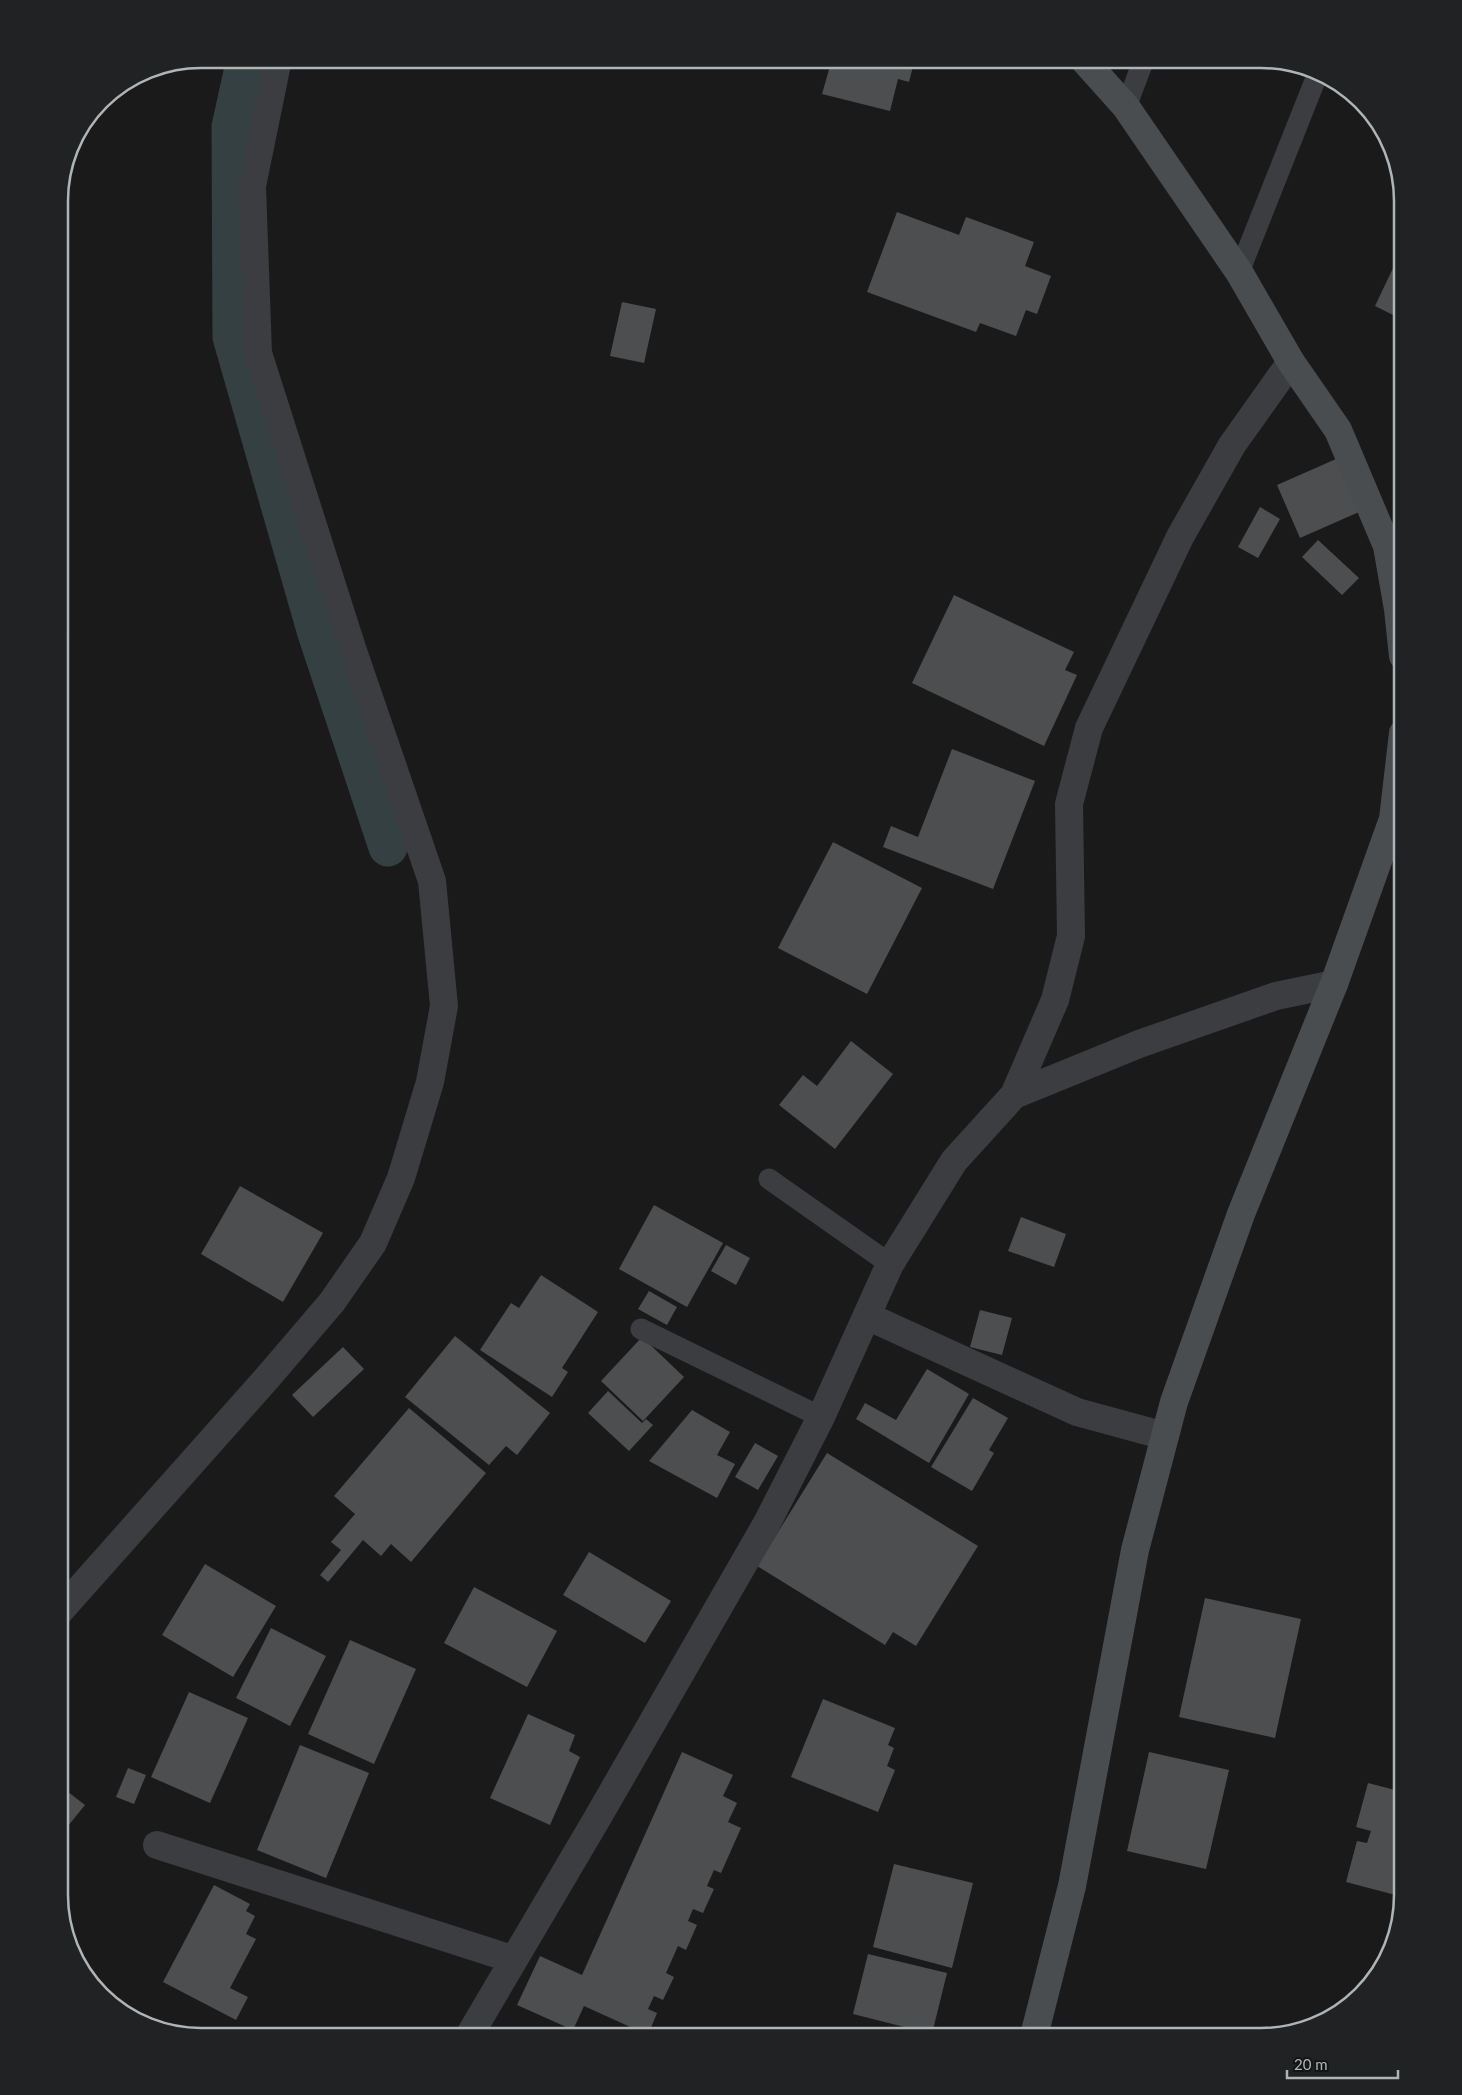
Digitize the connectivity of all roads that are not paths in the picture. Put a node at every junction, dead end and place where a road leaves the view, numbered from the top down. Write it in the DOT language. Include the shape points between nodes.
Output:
graph roads {
  1 [pos="276,68"];
  2 [pos="1091,68"];
  3 [pos="1141,68"];
  4 [pos="1315,79"];
  5 [pos="1126,107"];
  6 [pos="1238,272"];
  7 [pos="1291,362"];
  8 [pos="1394,594"];
  9 [pos="1394,810"];
  10 [pos="1334,984"];
  11 [pos="1014,1095"];
  12 [pos="769,1179"];
  13 [pos="890,1264"];
  14 [pos="867,1316"];
  15 [pos="641,1329"];
  16 [pos="821,1417"];
  17 [pos="1166,1436"];
  18 [pos="67,1603"];
  19 [pos="157,1845"];
  20 [pos="512,1959"];
  21 [pos="474,2027"];
  22 [pos="1036,2028"];
  1 -- 18 [label="street" via="252,186 258,354 352,648 432,880 444,1006 430,1082 401,1178 373,1243 332,1302"];
  2 -- 5 [label="main road"];
  3 -- 5 [label="lane"];
  4 -- 6 [label="lane"];
  5 -- 6 [label="main road"];
  6 -- 7 [label="main road"];
  7 -- 8 [label="main road" via="1338,430 1387,546"];
  7 -- 11 [label="street" via="1232,445 1180,537 1089,728 1069,804 1071,936 1055,1000"];
  9 -- 10 [label="main road"];
  10 -- 11 [label="street" via="1276,996 1139,1044"];
  10 -- 17 [label="main road" via="1241,1214 1174,1402"];
  11 -- 13 [label="street" via="954,1162"];
  12 -- 13 [label="lane"];
  13 -- 14 [label="street"];
  14 -- 16 [label="street"];
  14 -- 17 [label="street" via="1077,1412"];
  15 -- 16 [label="lane"];
  16 -- 20 [label="street" via="767,1523 598,1817"];
  17 -- 22 [label="main road" via="1135,1550 1072,1886"];
  19 -- 20 [label="street"];
  20 -- 21 [label="street"];
}
